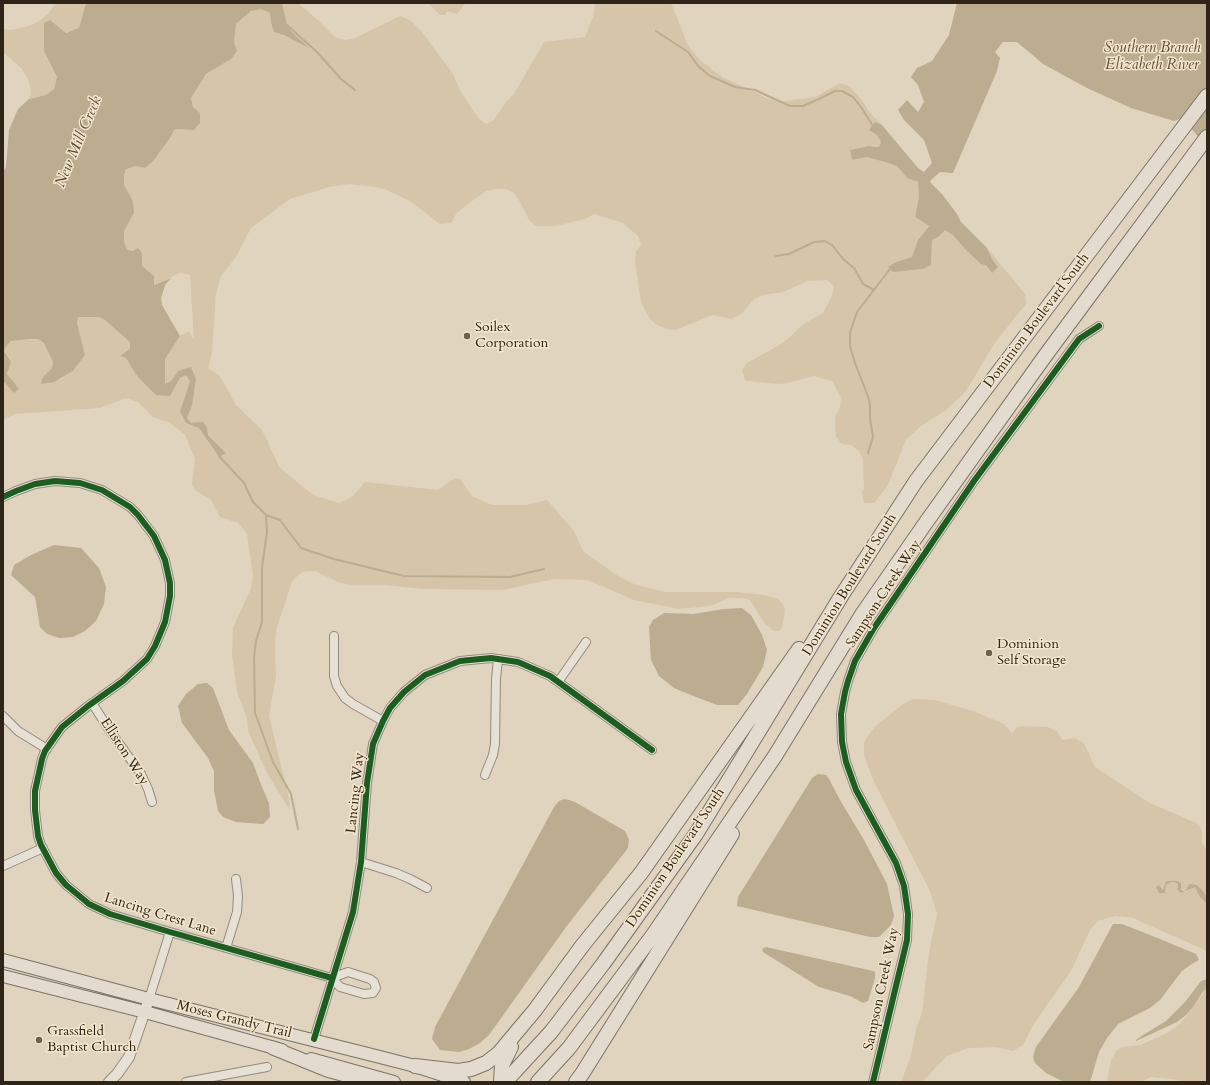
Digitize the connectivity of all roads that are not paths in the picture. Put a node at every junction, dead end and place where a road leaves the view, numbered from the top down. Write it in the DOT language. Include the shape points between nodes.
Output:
graph roads {
  1 [pos="1207,96"];
  2 [pos="1207,137"];
  3 [pos="1099,326"];
  4 [pos="3,497"];
  5 [pos="838,596"];
  6 [pos="334,636"];
  7 [pos="586,642"];
  8 [pos="498,658"];
  9 [pos="558,682"];
  10 [pos="92,703"];
  11 [pos="3,716"];
  12 [pos="383,721"];
  13 [pos="47,749"];
  14 [pos="652,750"];
  15 [pos="775,756"];
  16 [pos="485,775"];
  17 [pos="152,802"];
  18 [pos="43,848"];
  19 [pos="361,862"];
  20 [pos="3,866"];
  21 [pos="236,879"];
  22 [pos="427,888"];
  23 [pos="170,932"];
  24 [pos="226,948"];
  25 [pos="3,960"];
  26 [pos="3,976"];
  27 [pos="332,978"];
  28 [pos="149,999"];
  29 [pos="535,1010"];
  30 [pos="145,1012"];
  31 [pos="314,1040"];
  32 [pos="273,1048"];
  33 [pos="591,1059"];
  34 [pos="415,1066"];
  35 [pos="267,1067"];
  36 [pos="110,1082"];
  37 [pos="186,1082"];
  38 [pos="370,1082"];
  39 [pos="394,1082"];
  40 [pos="464,1082"];
  41 [pos="501,1082"];
  42 [pos="506,1082"];
  43 [pos="538,1082"];
  44 [pos="576,1082"];
  45 [pos="584,1082"];
  46 [pos="873,1082"];
  1 -- 5 [label="highway, Dominion Boulevard South" via="916,482"];
  2 -- 15 [label="highway, Dominion Boulevard South" via="1044,356 927,521 864,613"];
  3 -- 46 [label="street, Sampson Creek Way" via="1078,339 974,481 874,628 855,661 848,681 841,721 846,762 856,790 896,863 904,886 908,914 907,940"];
  4 -- 10 [label="street, Lancing Crest Lane" via="45,482 93,486 130,507 160,547 170,583 168,613 162,632 147,659 123,681"];
  5 -- 29 [label="highway" via="641,873"];
  5 -- 42 [label="highway, Dominion Boulevard South" via="696,834 551,1032"];
  6 -- 12 [label="street" via="334,676 338,686 352,704"];
  7 -- 9 [label="street"];
  8 -- 9 [label="street, Lancing Way" via="518,662"];
  8 -- 12 [label="street, Lancing Way" via="460,661 425,675 404,692"];
  8 -- 16 [label="street" via="495,744"];
  9 -- 14 [label="street, Lancing Way"];
  10 -- 13 [label="street, Lancing Crest Lane" via="62,727"];
  10 -- 17 [label="street, Elliston Way" via="141,774"];
  11 -- 13 [label="street" via="18,731"];
  12 -- 19 [label="street, Lancing Way" via="371,755"];
  13 -- 18 [label="street, Lancing Crest Lane" via="42,759 35,791 38,836"];
  15 -- 33 [label="highway" via="724,849"];
  15 -- 43 [label="highway, Dominion Boulevard South" via="669,913 569,1048"];
  18 -- 20 [label="street"];
  18 -- 23 [label="street, Lancing Crest Lane" via="66,885 89,904 110,914"];
  19 -- 22 [label="street" via="396,873"];
  19 -- 27 [label="street, Lancing Way" via="353,912"];
  21 -- 24 [label="street" via="237,912"];
  23 -- 24 [label="street, Lancing Crest Lane"];
  23 -- 28 [label="street"];
  24 -- 27 [label="street, Lancing Crest Lane"];
  25 -- 28 [label="main road, Moses Grandy Trail"];
  26 -- 30 [label="main road, Moses Grandy Trail"];
  27 -- 27 [label="street" via="348,972 370,979 376,988 373,993 364,994 340,987"];
  27 -- 31 [label="street, Lancing Way"];
  28 -- 30 [label="street"];
  28 -- 31 [label="main road, Moses Grandy Trail"];
  29 -- 34 [label="highway" via="499,1053 480,1066 458,1071"];
  29 -- 41 [label="highway" via="504,1059"];
  30 -- 32 [label="main road, Moses Grandy Trail"];
  30 -- 36 [label="street" via="129,1057"];
  31 -- 34 [label="main road, Moses Grandy Trail"];
  32 -- 38 [label="highway" via="327,1070"];
  32 -- 39 [label="main road, Moses Grandy Trail"];
  33 -- 44 [label="highway"];
  33 -- 45 [label="highway"];
  34 -- 40 [label="main road, Moses Grandy Trail"];
  35 -- 37 [label="street"];
}
